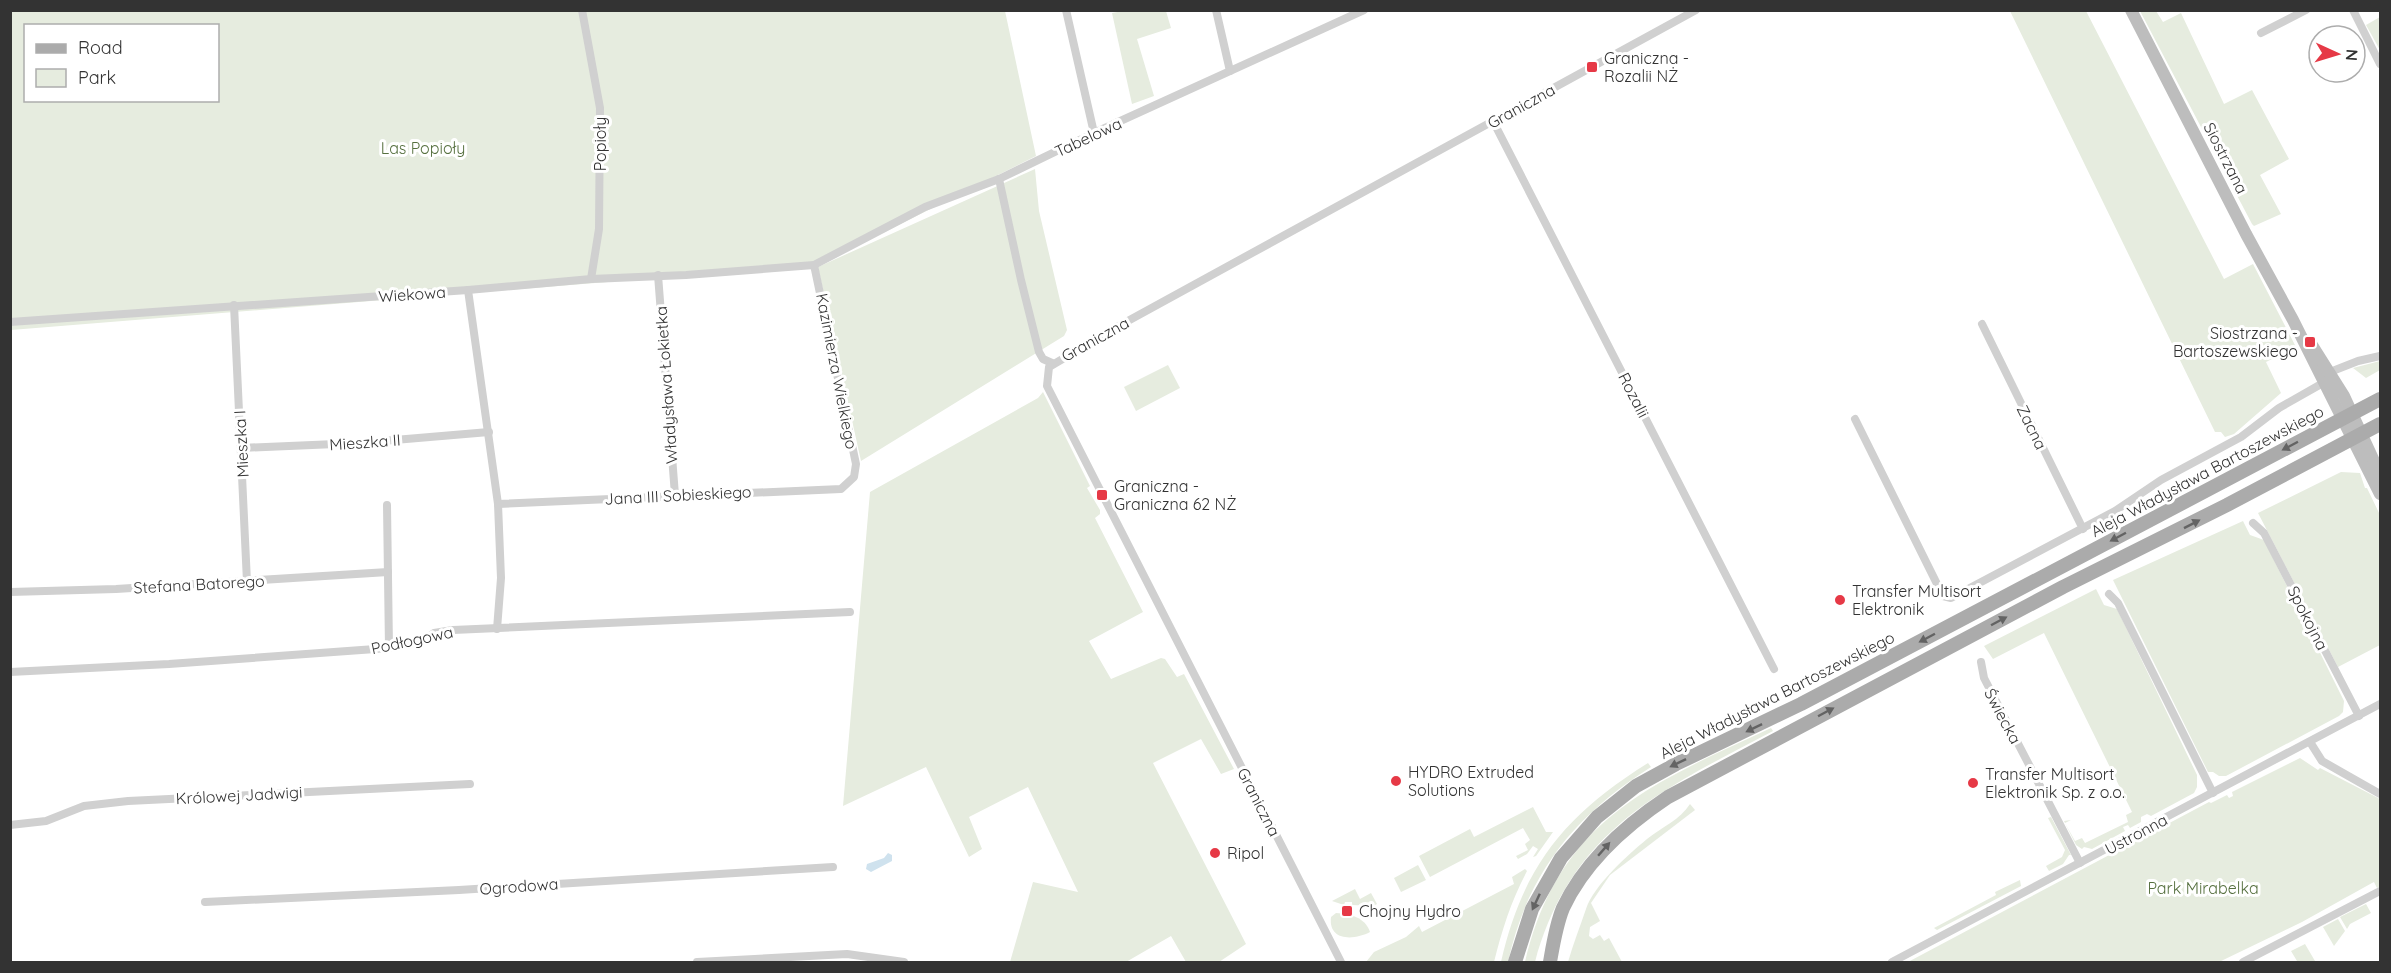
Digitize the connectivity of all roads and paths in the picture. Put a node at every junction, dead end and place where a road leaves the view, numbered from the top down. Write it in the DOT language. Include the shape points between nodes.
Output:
graph roads {
  1 [pos="582,10"];
  2 [pos="1066,10"];
  3 [pos="1216,10"];
  4 [pos="1364,10"];
  5 [pos="1696,10"];
  6 [pos="2131,10"];
  7 [pos="2306,10"];
  8 [pos="2352,10"];
  9 [pos="2261,33"];
  10 [pos="2380,64"];
  11 [pos="1230,71"];
  12 [pos="1493,121"];
  13 [pos="1094,133"];
  14 [pos="999,179"];
  15 [pos="814,265"];
  16 [pos="658,275"];
  17 [pos="591,279"];
  18 [pos="468,290"];
  19 [pos="234,305"];
  20 [pos="10,322"];
  21 [pos="1982,324"];
  22 [pos="2380,356"];
  23 [pos="1052,363"];
  24 [pos="2327,377"];
  25 [pos="2380,399"];
  26 [pos="2347,416"];
  27 [pos="1855,420"];
  28 [pos="2380,424"];
  29 [pos="489,432"];
  30 [pos="2356,436"];
  31 [pos="241,448"];
  32 [pos="2380,474"];
  33 [pos="854,477"];
  34 [pos="2380,494"];
  35 [pos="675,495"];
  36 [pos="498,504"];
  37 [pos="387,505"];
  38 [pos="2253,523"];
  39 [pos="2083,529"];
  40 [pos="388,572"];
  41 [pos="247,582"];
  42 [pos="10,592"];
  43 [pos="2109,594"];
  44 [pos="850,612"];
  45 [pos="497,629"];
  46 [pos="388,648"];
  47 [pos="1981,662"];
  48 [pos="1774,669"];
  49 [pos="10,672"];
  50 [pos="2380,704"];
  51 [pos="2359,716"];
  52 [pos="2310,742"];
  53 [pos="470,784"];
  54 [pos="2213,793"];
  55 [pos="2380,794"];
  56 [pos="10,825"];
  57 [pos="2080,863"];
  58 [pos="833,867"];
  59 [pos="2380,891"];
  60 [pos="205,902"];
  61 [pos="1558,921"];
  62 [pos="1515,962"];
  63 [pos="697,963"];
  64 [pos="904,963"];
  65 [pos="1341,963"];
  66 [pos="1544,963"];
  67 [pos="1550,963"];
  68 [pos="1892,963"];
  69 [pos="2243,963"];
  1 -- 17 [label="street, Popioły" via="600,108 599,229"];
  2 -- 13 [label="street"];
  3 -- 11 [label="street"];
  4 -- 11 [label="street, Tabelowa"];
  5 -- 12 [label="street, Graniczna"];
  6 -- 24 [label="street, Siostrzana" via="2246,234"];
  7 -- 9 [label="street"];
  8 -- 10 [label="street"];
  11 -- 13 [label="street, Tabelowa"];
  12 -- 23 [label="street, Graniczna"];
  12 -- 48 [label="street, Rozalii"];
  13 -- 14 [label="street, Tabelowa"];
  14 -- 15 [label="street, Tabelowa" via="925,207"];
  14 -- 23 [label="street" via="1039,352"];
  15 -- 16 [label="street, Wiekowa"];
  15 -- 33 [label="street, Kazimierza Wielkiego" via="856,464"];
  16 -- 17 [label="street, Wiekowa"];
  16 -- 35 [label="street, Władysława Łokietka"];
  17 -- 18 [label="street, Wiekowa"];
  18 -- 19 [label="street, Wiekowa"];
  18 -- 29 [label="street"];
  19 -- 20 [label="street, Wiekowa"];
  19 -- 31 [label="street, Mieszka I"];
  21 -- 39 [label="street, Zacna"];
  22 -- 24 [label="street" via="2358,361"];
  23 -- 65 [label="street, Graniczna" via="1047,386"];
  24 -- 26 [label="street, Siostrzana"];
  24 -- 39 [label="street" via="2241,437"];
  25 -- 26 [label="main road, Aleja Władysława Bartoszewskiego"];
  26 -- 30 [label="street, Siostrzana"];
  26 -- 62 [label="main road, Aleja Władysława Bartoszewskiego, one-way" via="1802,704 1636,786 1597,817 1561,858 1532,909"];
  27 -- 39 [label="street" via="1947,598"];
  28 -- 30 [label="main road"];
  29 -- 31 [label="street, Mieszka II"];
  29 -- 36 [label="street"];
  30 -- 32 [label="street, Siostrzana"];
  30 -- 34 [label="street, Siostrzana"];
  61 -- 30 [label="main road, one-way" via="1575,886 1611,842 1675,793"];
  31 -- 41 [label="street, Mieszka I"];
  33 -- 35 [label="street, Jana III Sobieskiego" via="841,489"];
  35 -- 36 [label="street, Jana III Sobieskiego"];
  36 -- 45 [label="street" via="501,578"];
  37 -- 40 [label="street"];
  38 -- 51 [label="street, Spokojna" via="2264,533"];
  40 -- 41 [label="street, Stefana Batorego"];
  40 -- 46 [label="street"];
  41 -- 42 [label="street, Stefana Batorego"];
  43 -- 54 [label="street" via="2118,603"];
  44 -- 45 [label="street, Podłogowa"];
  45 -- 46 [label="street, Podłogowa" via="434,633 423,641"];
  46 -- 49 [label="street, Podłogowa"];
  47 -- 57 [label="street, Świecka" via="1984,678"];
  50 -- 51 [label="street, Ustronna"];
  51 -- 52 [label="street, Ustronna"];
  52 -- 54 [label="street, Ustronna"];
  52 -- 55 [label="street" via="2323,762"];
  53 -- 56 [label="street, Królowej Jadwigi" via="128,801 84,806 46,821"];
  54 -- 57 [label="street, Ustronna"];
  57 -- 68 [label="street, Ustronna"];
  58 -- 60 [label="street, Ogrodowa"];
  59 -- 69 [label="street"];
  61 -- 66 [label="street"];
  61 -- 67 [label="main road"];
  63 -- 64 [label="street" via="852,954"];
}
